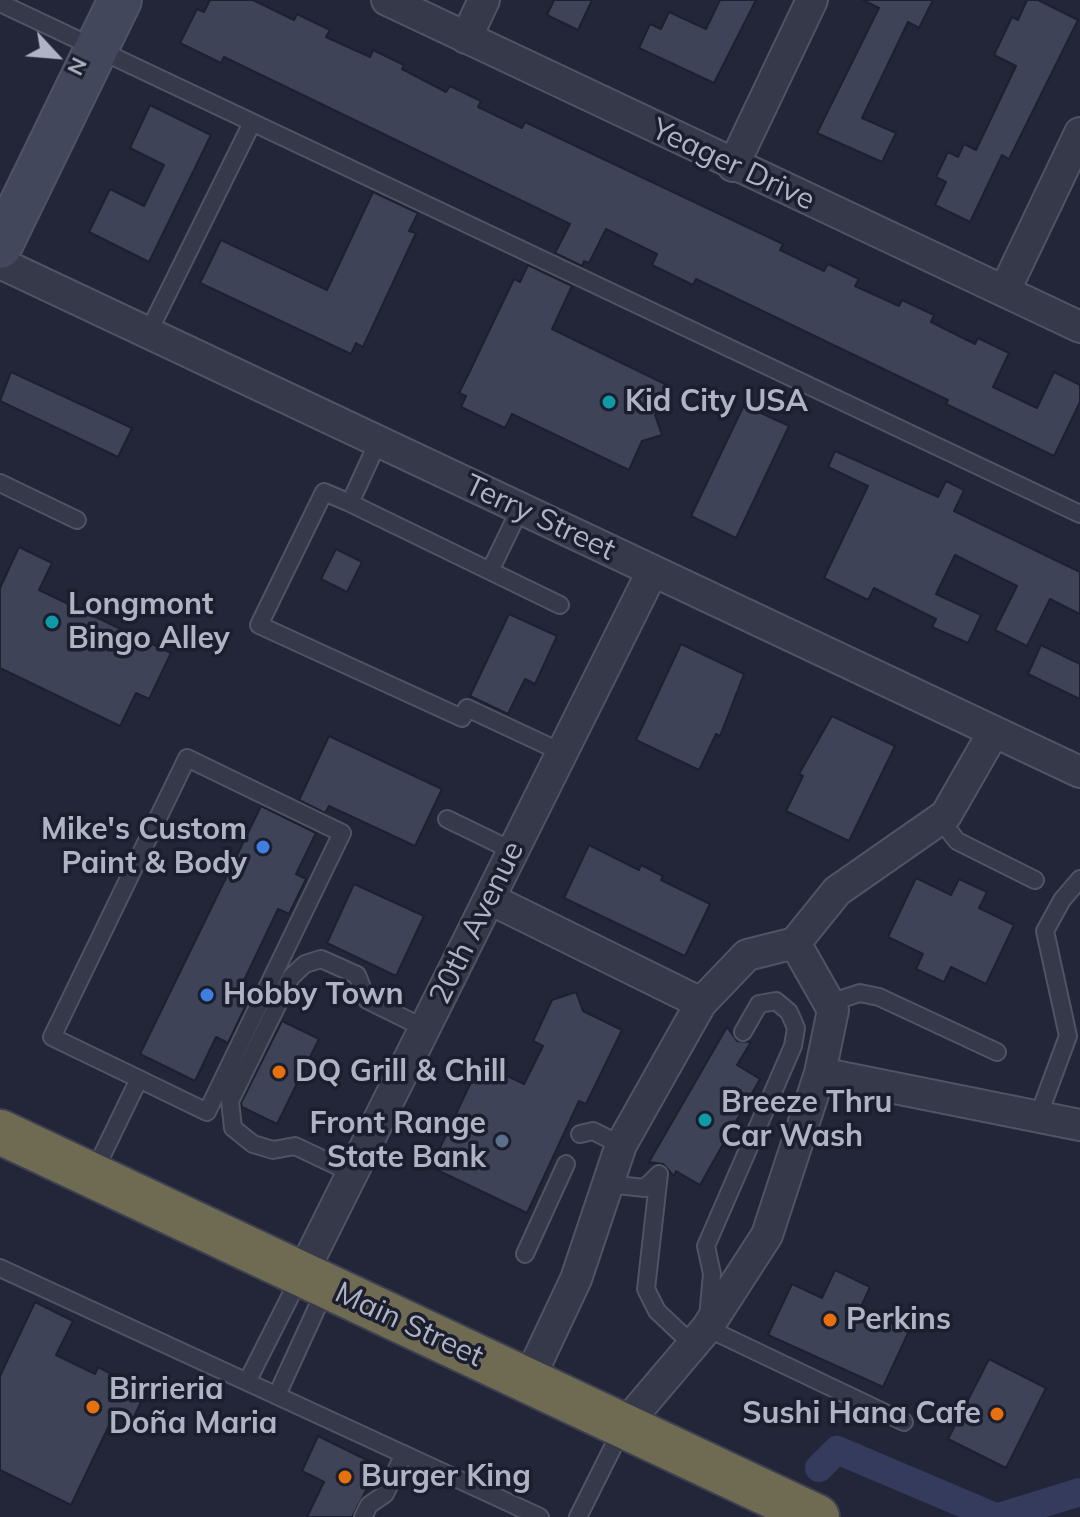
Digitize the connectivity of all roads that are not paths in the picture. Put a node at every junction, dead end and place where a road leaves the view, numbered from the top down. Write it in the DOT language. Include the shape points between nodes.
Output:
graph roads {
  1 [pos="120,0"];
  2 [pos="387,0"];
  3 [pos="484,0"];
  4 [pos="812,0"];
  5 [pos="0,3"];
  6 [pos="466,38"];
  7 [pos="96,49"];
  8 [pos="252,123"];
  9 [pos="1080,133"];
  10 [pos="733,166"];
  11 [pos="0,247"];
  12 [pos="0,263"];
  13 [pos="1005,290"];
  14 [pos="1080,327"];
  15 [pos="148,333"];
  16 [pos="378,442"];
  17 [pos="0,483"];
  18 [pos="350,503"];
  19 [pos="520,509"];
  20 [pos="1080,514"];
  21 [pos="77,520"];
  22 [pos="490,571"];
  23 [pos="652,572"];
  24 [pos="560,605"];
  25 [pos="993,733"];
  26 [pos="561,752"];
  27 [pos="1080,772"];
  28 [pos="447,819"];
  29 [pos="940,819"];
  30 [pos="513,851"];
  31 [pos="1080,879"];
  32 [pos="1035,880"];
  33 [pos="490,899"];
  34 [pos="795,943"];
  35 [pos="701,1003"];
  36 [pos="829,1003"];
  37 [pos="426,1029"];
  38 [pos="743,1032"];
  39 [pos="997,1052"];
  40 [pos="820,1073"];
  41 [pos="139,1079"];
  42 [pos="1038,1117"];
  43 [pos="1080,1125"];
  44 [pos="0,1132"];
  45 [pos="580,1134"];
  46 [pos="621,1145"];
  47 [pos="566,1164"];
  48 [pos="354,1174"];
  49 [pos="92,1175"];
  50 [pos="607,1184"];
  51 [pos="525,1254"];
  52 [pos="0,1268"];
  53 [pos="315,1280"];
  54 [pos="700,1336"];
  55 [pos="528,1381"];
  56 [pos="247,1382"];
  57 [pos="277,1395"];
  58 [pos="904,1422"];
  59 [pos="624,1426"];
  60 [pos="404,1454"];
  61 [pos="531,1515"];
  62 [pos="363,1517"];
  63 [pos="578,1517"];
  64 [pos="817,1517"];
  1 -- 7 [label="street"];
  2 -- 6 [label="street, Yeager Drive"];
  3 -- 6 [label="street"];
  4 -- 10 [label="street"];
  5 -- 7 [label="lane"];
  6 -- 10 [label="street, Yeager Drive"];
  7 -- 8 [label="lane"];
  7 -- 11 [label="street"];
  8 -- 15 [label="lane"];
  8 -- 20 [label="lane"];
  9 -- 13 [label="street"];
  10 -- 13 [label="street, Yeager Drive"];
  12 -- 15 [label="street, Terry Street"];
  13 -- 14 [label="street, Yeager Drive"];
  15 -- 16 [label="street, Terry Street"];
  16 -- 18 [label="lane"];
  16 -- 19 [label="street, Terry Street"];
  17 -- 21 [label="lane"];
  18 -- 22 [label="lane"];
  18 -- 26 [label="lane" via="324,492 259,625 462,718 467,708"];
  19 -- 22 [label="lane"];
  19 -- 23 [label="street, Terry Street"];
  22 -- 24 [label="lane"];
  23 -- 25 [label="street, Terry Street"];
  23 -- 26 [label="street, 20th Avenue"];
  25 -- 27 [label="street, Terry Street"];
  25 -- 29 [label="street"];
  26 -- 30 [label="street, 20th Avenue"];
  28 -- 30 [label="lane"];
  29 -- 32 [label="lane" via="957,841"];
  29 -- 34 [label="street" via="837,891"];
  30 -- 33 [label="street, 20th Avenue"];
  31 -- 42 [label="lane" via="1045,931 1068,1036"];
  33 -- 35 [label="street"];
  33 -- 37 [label="street, 20th Avenue"];
  34 -- 35 [label="street" via="747,955"];
  34 -- 36 [label="street"];
  35 -- 46 [label="street"];
  36 -- 39 [label="lane" via="860,993 879,997"];
  36 -- 40 [label="street" via="833,1010"];
  37 -- 48 [label="street, 20th Avenue"];
  37 -- 48 [label="lane" via="367,1000 357,975 321,959 291,977 250,1059 230,1101 233,1128 253,1144 273,1150 295,1146"];
  38 -- 54 [label="lane" via="759,1004 776,1001 796,1028 793,1046 706,1246 712,1274"];
  40 -- 42 [label="street"];
  40 -- 54 [label="street" via="767,1235"];
  41 -- 41 [label="lane" via="207,1112 342,833 187,758 52,1037"];
  41 -- 49 [label="lane"];
  42 -- 43 [label="street"];
  44 -- 49 [label="highway, Main Street"];
  45 -- 46 [label="lane" via="593,1131"];
  46 -- 50 [label="street"];
  47 -- 51 [label="lane"];
  48 -- 53 [label="street, 20th Avenue"];
  49 -- 53 [label="highway, Main Street"];
  50 -- 54 [label="lane" via="645,1188 659,1174 646,1289 657,1311"];
  50 -- 55 [label="street" via="576,1279"];
  52 -- 56 [label="lane"];
  53 -- 55 [label="highway, Main Street"];
  53 -- 56 [label="lane"];
  53 -- 57 [label="lane"];
  54 -- 58 [label="lane"];
  54 -- 59 [label="street"];
  55 -- 59 [label="highway, Main Street"];
  56 -- 57 [label="lane"];
  57 -- 60 [label="lane"];
  59 -- 63 [label="lane"];
  59 -- 64 [label="highway, Main Street"];
  60 -- 61 [label="lane"];
  60 -- 62 [label="lane" via="385,1494"];
}
